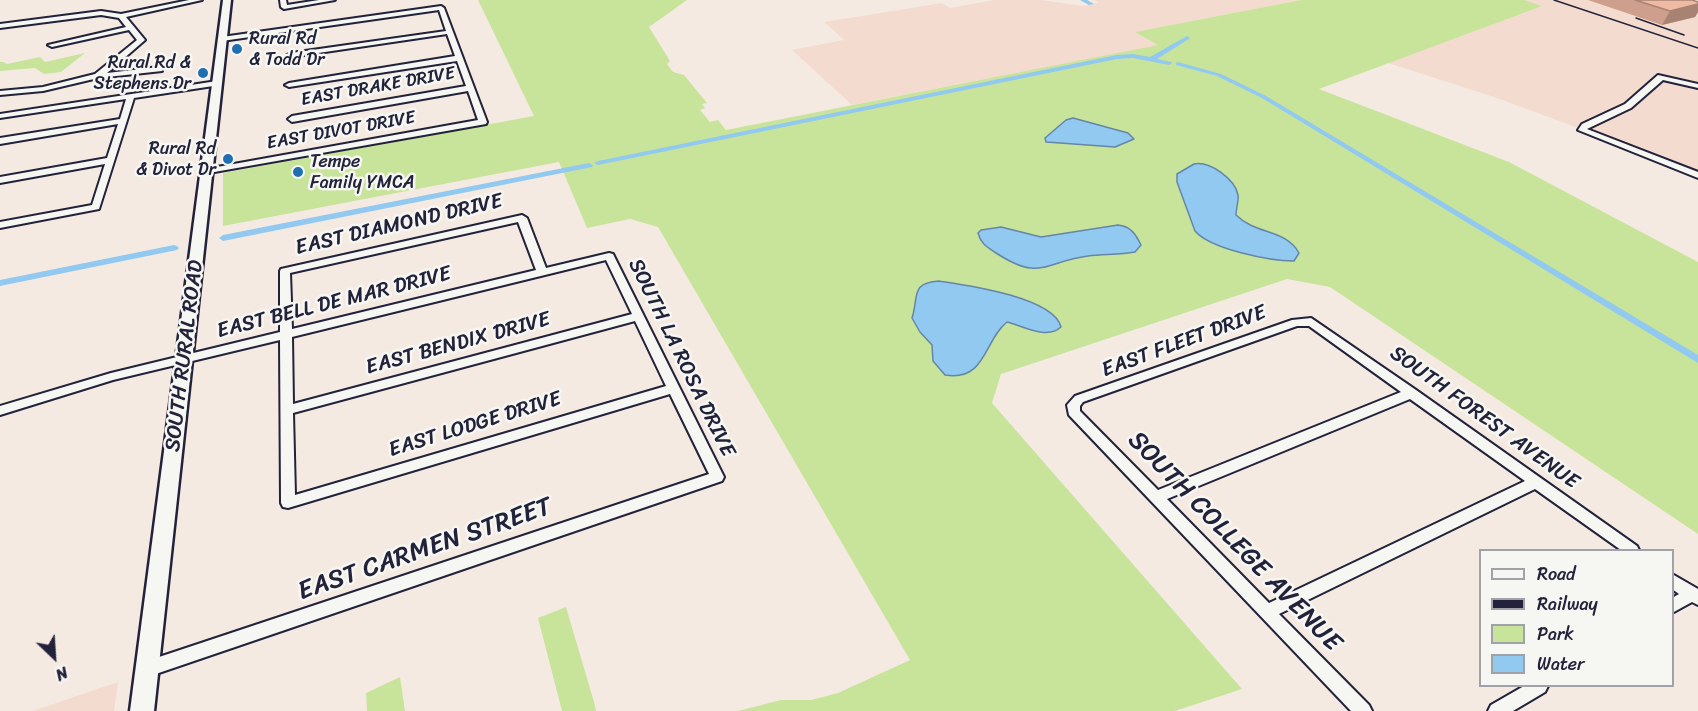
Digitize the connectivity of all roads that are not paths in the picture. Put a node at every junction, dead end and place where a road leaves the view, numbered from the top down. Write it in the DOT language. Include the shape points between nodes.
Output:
graph roads {
  1 [pos="199,0"];
  2 [pos="227,0"];
  3 [pos="332,0"];
  4 [pos="284,3"];
  5 [pos="121,16"];
  6 [pos="0,26"];
  7 [pos="130,28"];
  8 [pos="450,32"];
  9 [pos="222,39"];
  10 [pos="52,45"];
  11 [pos="291,55"];
  12 [pos="459,58"];
  13 [pos="159,69"];
  14 [pos="98,76"];
  15 [pos="217,83"];
  16 [pos="289,85"];
  17 [pos="1698,86"];
  18 [pos="470,88"];
  19 [pos="0,93"];
  20 [pos="131,96"];
  21 [pos="0,116"];
  22 [pos="292,118"];
  23 [pos="123,121"];
  24 [pos="0,141"];
  25 [pos="111,160"];
  26 [pos="206,172"];
  27 [pos="1698,175"];
  28 [pos="0,180"];
  29 [pos="0,225"];
  30 [pos="609,256"];
  31 [pos="542,272"];
  32 [pos="639,316"];
  33 [pos="1311,322"];
  34 [pos="286,335"];
  35 [pos="184,359"];
  36 [pos="674,388"];
  37 [pos="1412,393"];
  38 [pos="1072,405"];
  39 [pos="287,410"];
  40 [pos="0,411"];
  41 [pos="717,477"];
  42 [pos="1536,482"];
  43 [pos="1156,497"];
  44 [pos="1631,549"];
  45 [pos="1674,581"];
  46 [pos="1695,596"];
  47 [pos="1674,605"];
  48 [pos="1267,612"];
  49 [pos="147,669"];
  50 [pos="1537,687"];
  51 [pos="142,711"];
  52 [pos="1363,711"];
  53 [pos="1497,711"];
  1 -- 5 [label="street"];
  2 -- 9 [label="main road, SOUTH RURAL ROAD"];
  3 -- 4 [label="street"];
  5 -- 6 [label="street" via="101,13"];
  5 -- 7 [label="street"];
  7 -- 10 [label="street"];
  7 -- 14 [label="street" via="141,40"];
  8 -- 9 [label="street" via="441,8"];
  8 -- 11 [label="street"];
  8 -- 12 [label="street"];
  9 -- 15 [label="main road, SOUTH RURAL ROAD"];
  12 -- 16 [label="street"];
  12 -- 18 [label="street"];
  13 -- 14 [label="street"];
  14 -- 19 [label="street" via="43,89"];
  15 -- 20 [label="street"];
  15 -- 26 [label="main road, SOUTH RURAL ROAD"];
  17 -- 27 [label="street" via="1669,77 1658,79 1628,106 1582,130"];
  18 -- 22 [label="street, EAST DRAKE DRIVE"];
  18 -- 26 [label="street, EAST DIVOT DRIVE" via="483,122"];
  20 -- 21 [label="street"];
  20 -- 23 [label="street"];
  23 -- 24 [label="street"];
  23 -- 25 [label="street"];
  25 -- 28 [label="street"];
  25 -- 29 [label="street" via="96,207"];
  26 -- 35 [label="main road, SOUTH RURAL ROAD"];
  30 -- 31 [label="street, EAST BELL DE MAR DRIVE"];
  30 -- 32 [label="street, SOUTH LA ROSA DRIVE"];
  31 -- 34 [label="street, EAST BELL DE MAR DRIVE"];
  31 -- 34 [label="street, EAST DIAMOND DRIVE" via="522,218 285,271"];
  32 -- 36 [label="street, SOUTH LA ROSA DRIVE"];
  32 -- 39 [label="street, EAST BENDIX DRIVE"];
  33 -- 37 [label="street, SOUTH FOREST AVENUE"];
  33 -- 38 [label="street, EAST FLEET DRIVE" via="1296,323 1079,399"];
  34 -- 35 [label="street, EAST BELL DE MAR DRIVE"];
  34 -- 39 [label="street"];
  35 -- 40 [label="street, EAST BELL DE MAR DRIVE" via="73,387"];
  35 -- 49 [label="main road, SOUTH RURAL ROAD"];
  36 -- 39 [label="street, EAST LODGE DRIVE" via="288,503"];
  36 -- 41 [label="street, SOUTH LA ROSA DRIVE"];
  37 -- 42 [label="street, SOUTH FOREST AVENUE"];
  37 -- 43 [label="street"];
  38 -- 43 [label="street, SOUTH COLLEGE AVENUE" via="1074,412"];
  41 -- 49 [label="street, EAST CARMEN STREET"];
  42 -- 44 [label="street, SOUTH FOREST AVENUE"];
  42 -- 48 [label="street"];
  43 -- 48 [label="street, SOUTH COLLEGE AVENUE"];
  45 -- 46 [label="street"];
  46 -- 47 [label="street"];
  48 -- 52 [label="street, SOUTH COLLEGE AVENUE"];
  49 -- 51 [label="main road, SOUTH RURAL ROAD"];
  50 -- 53 [label="street"];
}
